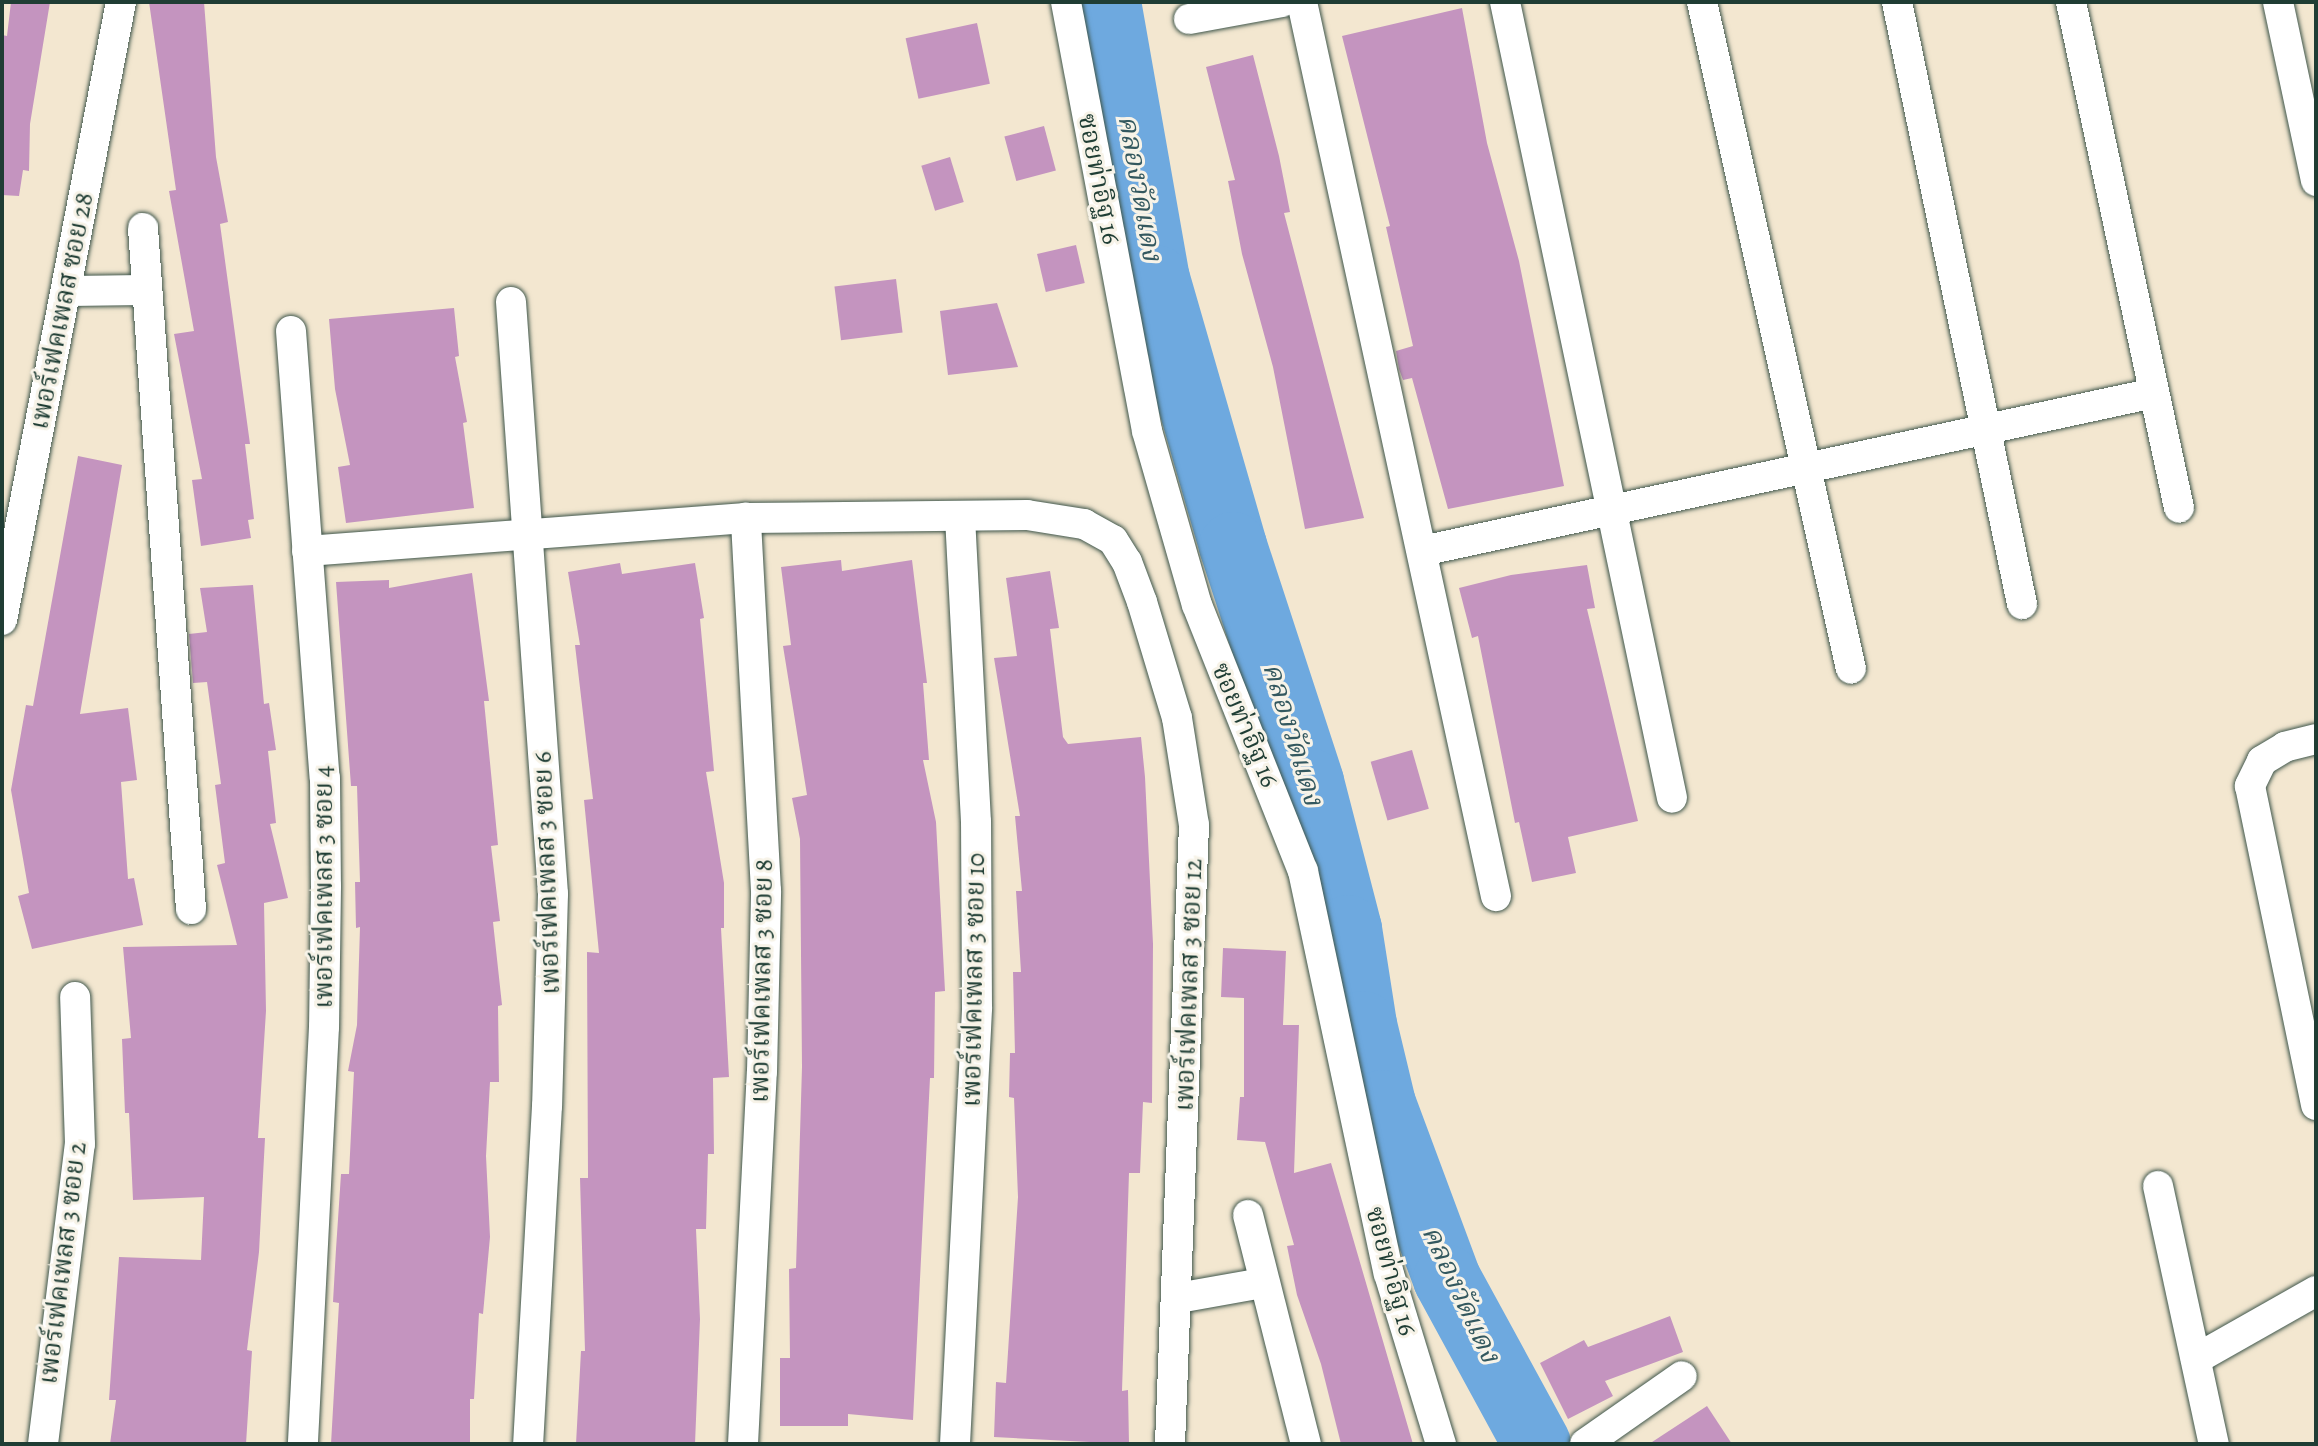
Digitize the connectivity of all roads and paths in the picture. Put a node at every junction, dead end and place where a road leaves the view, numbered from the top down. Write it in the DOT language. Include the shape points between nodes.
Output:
graph roads {
  1 [pos="121,2"];
  2 [pos="1066,2"];
  3 [pos="1282,2"];
  4 [pos="1302,2"];
  5 [pos="1505,2"];
  6 [pos="1702,2"];
  7 [pos="1897,2"];
  8 [pos="2071,2"];
  9 [pos="2278,2"];
  10 [pos="1189,19"];
  11 [pos="2316,181"];
  12 [pos="143,228"];
  13 [pos="146,290"];
  14 [pos="67,291"];
  15 [pos="511,302"];
  16 [pos="291,331"];
  17 [pos="2154,393"];
  18 [pos="1985,429"];
  19 [pos="1806,468"];
  20 [pos="2179,508"];
  21 [pos="1612,510"];
  22 [pos="960,516"];
  23 [pos="746,519"];
  24 [pos="528,533"];
  25 [pos="307,551"];
  26 [pos="1422,551"];
  27 [pos="2022,604"];
  28 [pos="2,620"];
  29 [pos="1851,668"];
  30 [pos="2316,739"];
  31 [pos="1672,798"];
  32 [pos="1496,896"];
  33 [pos="191,909"];
  34 [pos="75,997"];
  35 [pos="2316,1105"];
  36 [pos="2158,1186"];
  37 [pos="1248,1215"];
  38 [pos="1262,1283"];
  39 [pos="2316,1291"];
  40 [pos="1178,1298"];
  41 [pos="2196,1359"];
  42 [pos="1682,1376"];
  43 [pos="1590,1442"];
  44 [pos="43,1444"];
  45 [pos="303,1444"];
  46 [pos="528,1444"];
  47 [pos="743,1444"];
  48 [pos="955,1444"];
  49 [pos="1170,1444"];
  50 [pos="1306,1444"];
  51 [pos="1441,1444"];
  52 [pos="2214,1444"];
  1 -- 14 [label="street, เพอร์เฟคเพลส ซอย 28"];
  2 -- 51 [label="street, ซอยท่าอิฐ 16" via="1147,431 1197,605 1303,871 1389,1274"];
  3 -- 10 [label="street"];
  4 -- 26 [label="street"];
  5 -- 21 [label="street"];
  6 -- 19 [label="street"];
  7 -- 18 [label="street"];
  8 -- 17 [label="street"];
  9 -- 11 [label="street"];
  12 -- 13 [label="street"];
  13 -- 14 [label="street"];
  13 -- 33 [label="street"];
  14 -- 28 [label="street, เพอร์เฟคเพลส ซอย 28"];
  15 -- 24 [label="street, เพอร์เฟคเพลส 3 ซอย 6"];
  16 -- 25 [label="street, เพอร์เฟคเพลส 3 ซอย 4"];
  17 -- 18 [label="street"];
  17 -- 20 [label="street"];
  18 -- 19 [label="street"];
  18 -- 27 [label="street"];
  19 -- 21 [label="street"];
  19 -- 29 [label="street"];
  21 -- 26 [label="street"];
  21 -- 31 [label="street"];
  22 -- 23 [label="street"];
  22 -- 40 [label="street, เพอร์เฟคเพลส 3 ซอย 12" via="1027,515 1084,524 1113,540 1127,562 1177,718 1194,825"];
  22 -- 48 [label="street, เพอร์เฟคเพลส 3 ซอย 10" via="976,822 978,1008"];
  23 -- 24 [label="street"];
  23 -- 47 [label="street, เพอร์เฟคเพลส 3 ซอย 8" via="766,891 762,1072"];
  24 -- 25 [label="street"];
  24 -- 46 [label="street, เพอร์เฟคเพลส 3 ซอย 6" via="553,894 547,1106"];
  25 -- 45 [label="street, เพอร์เฟคเพลส 3 ซอย 4" via="325,778 326,886 324,1027"];
  26 -- 32 [label="street"];
  30 -- 35 [label="street" via="2285,747 2262,761 2250,786"];
  34 -- 44 [label="street, เพอร์เฟคเพลส 3 ซอย 2" via="80,1144"];
  36 -- 41 [label="street"];
  37 -- 38 [label="street"];
  38 -- 40 [label="street"];
  38 -- 50 [label="street"];
  39 -- 41 [label="street"];
  40 -- 49 [label="street, เพอร์เฟคเพลส 3 ซอย 12"];
  41 -- 52 [label="street"];
  42 -- 43 [label="street"];
}
